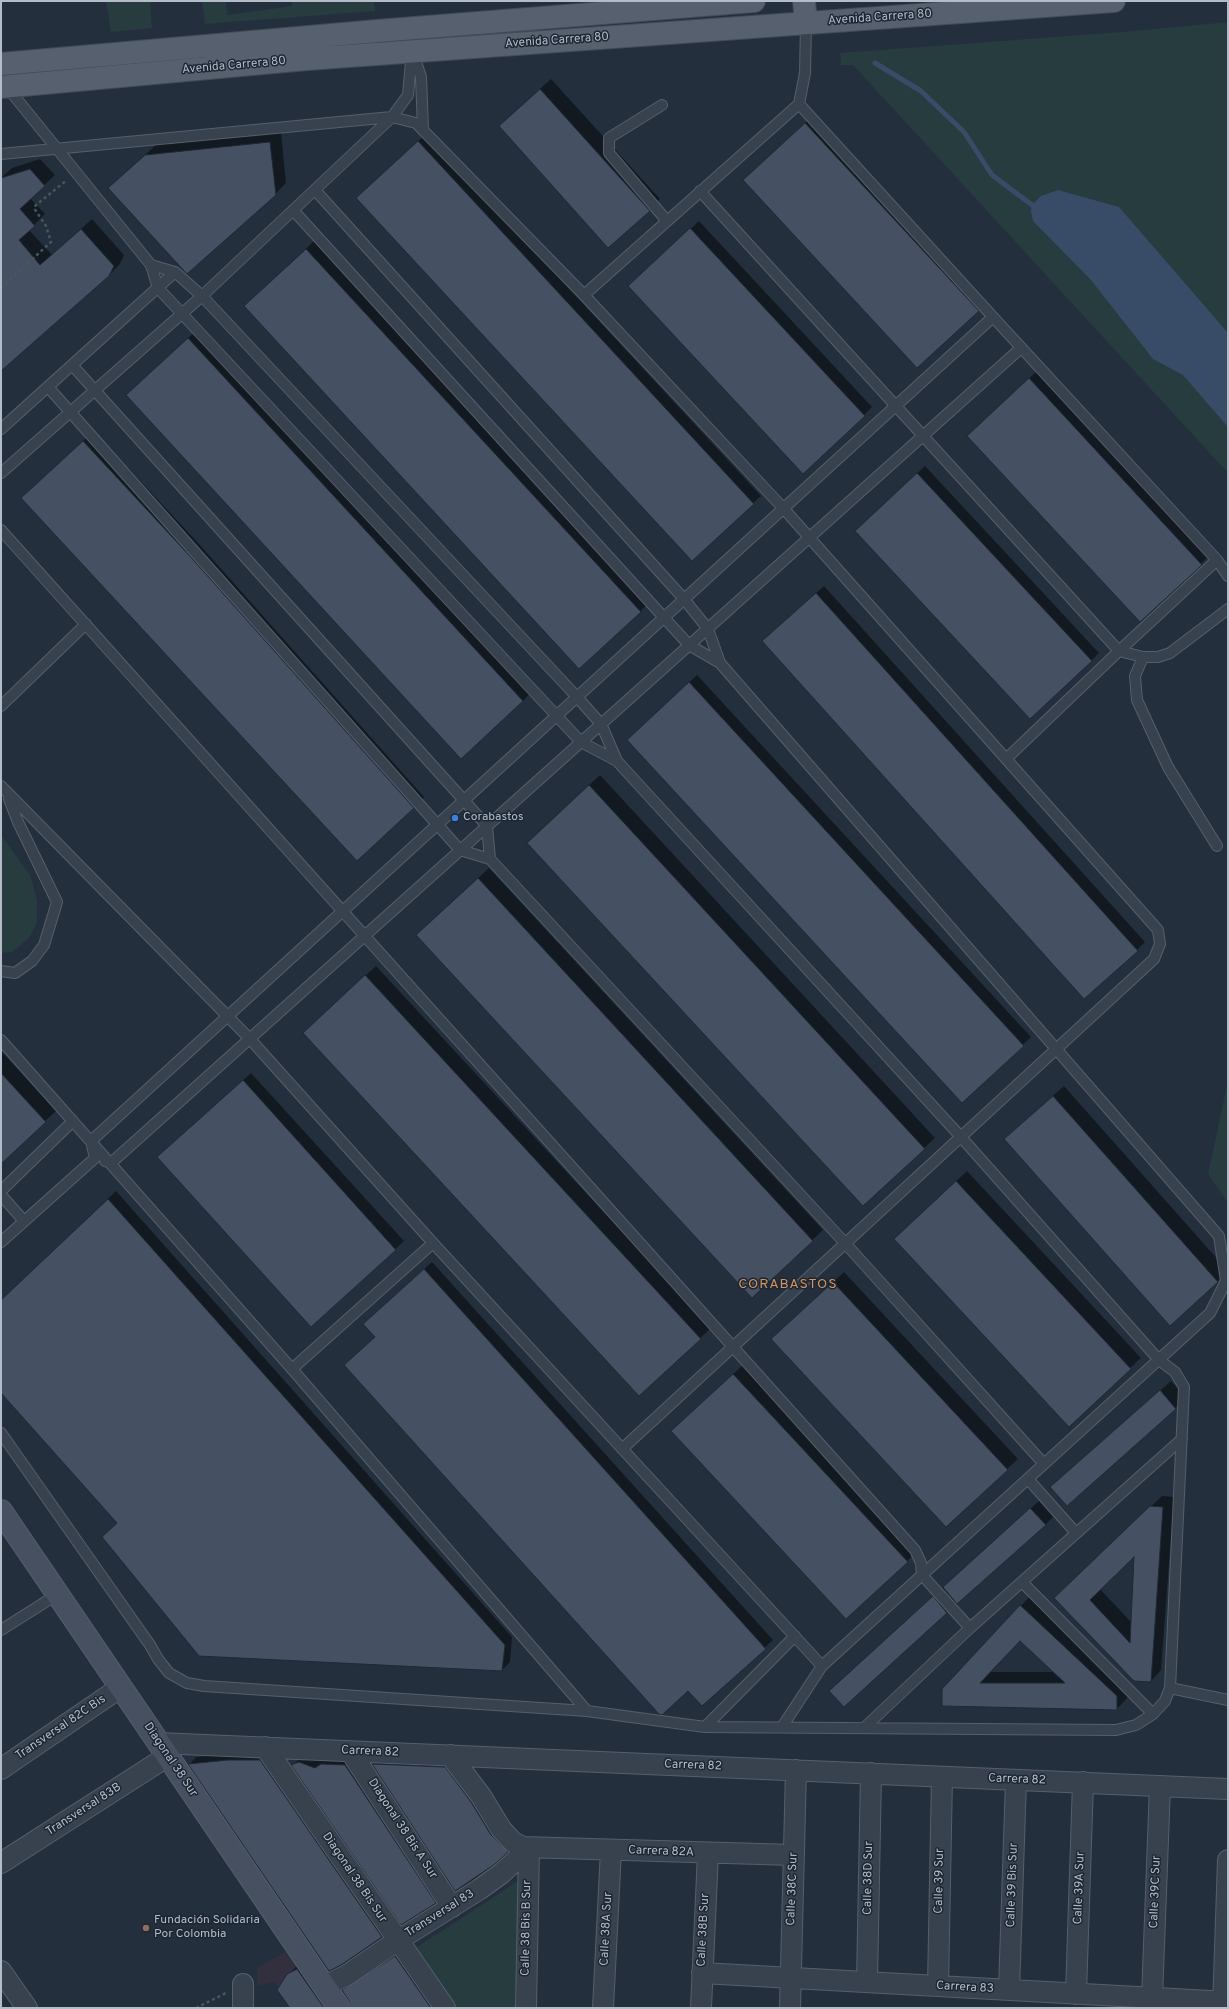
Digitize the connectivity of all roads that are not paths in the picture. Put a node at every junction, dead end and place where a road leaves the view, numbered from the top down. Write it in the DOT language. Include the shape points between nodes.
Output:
graph roads {
  1 [pos="754,1"];
  2 [pos="804,1"];
  3 [pos="1104,1"];
  4 [pos="806,23"];
  5 [pos="411,28"];
  6 [pos="412,51"];
  7 [pos="1,64"];
  8 [pos="4,87"];
  9 [pos="799,104"];
  10 [pos="662,105"];
  11 [pos="392,117"];
  12 [pos="423,129"];
  13 [pos="56,148"];
  14 [pos="1,154"];
  15 [pos="315,190"];
  16 [pos="700,191"];
  17 [pos="293,210"];
  18 [pos="667,221"];
  19 [pos="152,265"];
  20 [pos="175,272"];
  21 [pos="158,288"];
  22 [pos="584,295"];
  23 [pos="202,296"];
  24 [pos="182,314"];
  25 [pos="993,317"];
  26 [pos="1021,348"];
  27 [pos="72,365"];
  28 [pos="48,387"];
  29 [pos="94,391"];
  30 [pos="896,406"];
  31 [pos="71,411"];
  32 [pos="1,429"];
  33 [pos="923,436"];
  34 [pos="1,473"];
  35 [pos="784,509"];
  36 [pos="1,530"];
  37 [pos="810,538"];
  38 [pos="1217,560"];
  39 [pos="1228,576"];
  40 [pos="684,599"];
  41 [pos="1228,609"];
  42 [pos="664,617"];
  43 [pos="86,624"];
  44 [pos="708,629"];
  45 [pos="689,645"];
  46 [pos="1119,651"];
  47 [pos="1143,657"];
  48 [pos="720,663"];
  49 [pos="577,697"];
  50 [pos="1,706"];
  51 [pos="557,716"];
  52 [pos="601,724"];
  53 [pos="581,742"];
  54 [pos="1006,759"];
  55 [pos="617,761"];
  56 [pos="1,786"];
  57 [pos="8,795"];
  58 [pos="464,800"];
  59 [pos="438,824"];
  60 [pos="487,826"];
  61 [pos="1216,846"];
  62 [pos="460,850"];
  63 [pos="490,859"];
  64 [pos="342,912"];
  65 [pos="364,936"];
  66 [pos="1,971"];
  67 [pos="227,1017"];
  68 [pos="250,1039"];
  69 [pos="1,1040"];
  70 [pos="1056,1049"];
  71 [pos="73,1121"];
  72 [pos="961,1137"];
  73 [pos="91,1141"];
  74 [pos="95,1158"];
  75 [pos="111,1163"];
  76 [pos="1,1191"];
  77 [pos="1,1195"];
  78 [pos="24,1221"];
  79 [pos="1,1242"];
  80 [pos="433,1243"];
  81 [pos="845,1243"];
  82 [pos="732,1347"];
  83 [pos="1159,1360"];
  84 [pos="292,1369"];
  85 [pos="1,1433"];
  86 [pos="1182,1439"];
  87 [pos="622,1448"];
  88 [pos="1044,1464"];
  89 [pos="1028,1479"];
  90 [pos="1,1511"];
  91 [pos="1076,1533"];
  92 [pos="922,1575"];
  93 [pos="1022,1582"];
  94 [pos="58,1594"];
  95 [pos="970,1628"];
  96 [pos="1,1630"];
  97 [pos="795,1636"];
  98 [pos="822,1666"];
  99 [pos="121,1687"];
  100 [pos="1170,1688"];
  101 [pos="1226,1700"];
  102 [pos="587,1711"];
  103 [pos="1153,1714"];
  104 [pos="704,1727"];
  105 [pos="782,1727"];
  106 [pos="864,1728"];
  107 [pos="265,1747"];
  108 [pos="163,1750"];
  109 [pos="350,1751"];
  110 [pos="450,1755"];
  111 [pos="1,1769"];
  112 [pos="796,1770"];
  113 [pos="871,1773"];
  114 [pos="942,1777"];
  115 [pos="1016,1780"];
  116 [pos="1083,1782"];
  117 [pos="1160,1786"];
  118 [pos="1228,1789"];
  119 [pos="529,1848"];
  120 [pos="611,1850"];
  121 [pos="708,1853"];
  122 [pos="794,1855"];
  123 [pos="1228,1860"];
  124 [pos="1,1863"];
  125 [pos="452,1907"];
  126 [pos="397,1941"];
  127 [pos="1,1971"];
  128 [pos="702,1973"];
  129 [pos="790,1978"];
  130 [pos="867,1982"];
  131 [pos="243,1984"];
  132 [pos="938,1986"];
  133 [pos="1009,1990"];
  134 [pos="1076,1994"];
  135 [pos="331,1996"];
  136 [pos="1152,1998"];
  137 [pos="1224,2004"];
  138 [pos="27,2008"];
  139 [pos="243,2008"];
  140 [pos="444,2008"];
  141 [pos="526,2008"];
  142 [pos="603,2008"];
  143 [pos="700,2008"];
  144 [pos="790,2008"];
  1 -- 5 [label="main road, Avenida Carrera 80"];
  2 -- 4 [label="main road"];
  3 -- 4 [label="main road, Avenida Carrera 80"];
  4 -- 6 [label="main road, Avenida Carrera 80"];
  4 -- 9 [label="lane" via="805,73"];
  5 -- 6 [label="main road"];
  5 -- 7 [label="main road, Avenida Carrera 80"];
  6 -- 8 [label="main road, Avenida Carrera 80"];
  6 -- 11 [label="lane" via="408,95"];
  6 -- 12 [label="lane" via="421,77"];
  8 -- 13 [label="lane"];
  9 -- 16 [label="lane"];
  9 -- 25 [label="lane"];
  10 -- 18 [label="lane" via="609,138 609,153"];
  11 -- 12 [label="lane" via="408,120"];
  11 -- 13 [label="lane"];
  11 -- 15 [label="lane"];
  12 -- 22 [label="lane"];
  13 -- 14 [label="lane"];
  13 -- 19 [label="lane"];
  15 -- 17 [label="lane"];
  15 -- 40 [label="lane"];
  16 -- 18 [label="lane"];
  16 -- 30 [label="lane"];
  17 -- 23 [label="lane"];
  17 -- 42 [label="lane"];
  18 -- 22 [label="lane"];
  19 -- 20 [label="lane"];
  19 -- 21 [label="lane"];
  20 -- 21 [label="lane"];
  20 -- 23 [label="lane"];
  21 -- 24 [label="lane"];
  21 -- 27 [label="lane"];
  22 -- 35 [label="lane"];
  23 -- 24 [label="lane"];
  23 -- 49 [label="lane"];
  24 -- 29 [label="lane"];
  24 -- 51 [label="lane"];
  25 -- 26 [label="lane"];
  25 -- 30 [label="lane"];
  26 -- 33 [label="lane"];
  26 -- 38 [label="lane"];
  27 -- 28 [label="lane"];
  27 -- 29 [label="lane"];
  28 -- 31 [label="lane"];
  28 -- 32 [label="lane"];
  29 -- 31 [label="lane"];
  29 -- 58 [label="lane"];
  30 -- 33 [label="lane"];
  30 -- 35 [label="lane"];
  31 -- 34 [label="lane"];
  31 -- 59 [label="lane"];
  33 -- 37 [label="lane"];
  33 -- 46 [label="lane"];
  35 -- 37 [label="lane"];
  35 -- 40 [label="lane"];
  36 -- 43 [label="lane"];
  37 -- 44 [label="lane"];
  37 -- 54 [label="lane"];
  38 -- 39 [label="lane"];
  38 -- 46 [label="lane"];
  40 -- 42 [label="lane"];
  40 -- 44 [label="lane"];
  41 -- 47 [label="lane" via="1170,653 1158,657"];
  42 -- 45 [label="lane"];
  42 -- 49 [label="lane"];
  43 -- 50 [label="lane"];
  43 -- 64 [label="lane"];
  44 -- 45 [label="lane"];
  44 -- 48 [label="lane"];
  45 -- 48 [label="lane"];
  45 -- 52 [label="lane"];
  46 -- 47 [label="lane"];
  46 -- 54 [label="lane"];
  47 -- 61 [label="lane" via="1134,676 1136,700 1168,766"];
  48 -- 70 [label="lane"];
  49 -- 51 [label="lane"];
  49 -- 52 [label="lane"];
  51 -- 53 [label="lane"];
  51 -- 58 [label="lane"];
  52 -- 53 [label="lane"];
  52 -- 55 [label="lane"];
  53 -- 55 [label="lane"];
  53 -- 60 [label="lane"];
  54 -- 70 [label="lane" via="1158,930 1160,944 1154,959"];
  55 -- 72 [label="lane"];
  56 -- 57 [label="lane"];
  57 -- 66 [label="lane" via="18,822 57,902 44,945 32,961 16,973"];
  57 -- 67 [label="lane"];
  58 -- 59 [label="lane"];
  58 -- 60 [label="lane"];
  59 -- 62 [label="lane"];
  59 -- 64 [label="lane"];
  60 -- 62 [label="lane"];
  60 -- 63 [label="lane"];
  62 -- 63 [label="lane"];
  62 -- 65 [label="lane"];
  63 -- 81 [label="lane"];
  64 -- 65 [label="lane"];
  64 -- 67 [label="lane"];
  65 -- 68 [label="lane"];
  65 -- 82 [label="lane"];
  67 -- 68 [label="lane"];
  67 -- 73 [label="lane"];
  68 -- 75 [label="lane"];
  68 -- 80 [label="lane"];
  69 -- 71 [label="lane"];
  70 -- 72 [label="lane"];
  70 -- 83 [label="lane" via="1219,1236 1226,1281 1210,1313"];
  71 -- 73 [label="lane"];
  71 -- 76 [label="lane"];
  72 -- 81 [label="lane"];
  72 -- 83 [label="lane"];
  73 -- 74 [label="lane"];
  73 -- 75 [label="lane"];
  74 -- 75 [label="lane"];
  74 -- 78 [label="lane"];
  75 -- 84 [label="lane"];
  77 -- 78 [label="lane"];
  78 -- 79 [label="lane"];
  80 -- 84 [label="lane"];
  80 -- 87 [label="lane"];
  81 -- 82 [label="lane"];
  81 -- 88 [label="lane"];
  82 -- 87 [label="lane"];
  82 -- 92 [label="lane" via="915,1550 921,1563"];
  83 -- 86 [label="lane" via="1175,1372 1184,1387"];
  83 -- 88 [label="lane"];
  84 -- 102 [label="lane"];
  85 -- 102 [label="lane" via="158,1659 169,1673 187,1683"];
  86 -- 91 [label="lane"];
  86 -- 100 [label="lane"];
  87 -- 97 [label="lane"];
  88 -- 89 [label="lane"];
  89 -- 91 [label="lane"];
  89 -- 92 [label="lane"];
  90 -- 94 [label="street, Diagonal 38 Sur"];
  91 -- 93 [label="lane"];
  92 -- 95 [label="lane"];
  92 -- 98 [label="lane"];
  93 -- 95 [label="lane"];
  93 -- 103 [label="lane"];
  94 -- 96 [label="lane"];
  94 -- 99 [label="street, Diagonal 38 Sur"];
  95 -- 106 [label="lane"];
  97 -- 98 [label="lane"];
  97 -- 104 [label="lane"];
  98 -- 105 [label="lane"];
  99 -- 108 [label="street, Diagonal 38 Sur"];
  99 -- 111 [label="street, Transversal 82C Bis"];
  100 -- 101 [label="lane"];
  100 -- 103 [label="lane" via="1165,1701"];
  102 -- 104 [label="lane"];
  103 -- 106 [label="lane" via="1136,1725 1116,1730"];
  104 -- 105 [label="lane"];
  105 -- 106 [label="lane"];
  107 -- 108 [label="street, Carrera 82"];
  107 -- 109 [label="street, Carrera 82"];
  107 -- 126 [label="street, Diagonal 38 Bis Sur"];
  108 -- 124 [label="street, Transversal 83B"];
  108 -- 135 [label="street, Diagonal 38 Sur"];
  109 -- 110 [label="street, Carrera 82"];
  109 -- 125 [label="street, Diagonal 38 Bis A Sur"];
  110 -- 112 [label="street, Carrera 82"];
  110 -- 119 [label="street" via="481,1796 501,1829 514,1842"];
  112 -- 113 [label="street, Carrera 82"];
  112 -- 122 [label="street, Calle 38C Sur"];
  113 -- 114 [label="street, Carrera 82"];
  113 -- 130 [label="street, Calle 38D Sur"];
  114 -- 115 [label="street, Carrera 82"];
  114 -- 132 [label="street, Calle 39 Sur"];
  115 -- 116 [label="street, Carrera 82"];
  115 -- 133 [label="street, Calle 39 Bis Sur"];
  116 -- 117 [label="street, Carrera 82"];
  116 -- 134 [label="street, Calle 39A Sur"];
  117 -- 118 [label="street, Carrera 82"];
  117 -- 136 [label="street, Calle 39C Sur"];
  119 -- 120 [label="street, Carrera 82A"];
  119 -- 125 [label="street, Transversal 83" via="502,1873"];
  119 -- 141 [label="street, Calle 38 Bis B Sur"];
  120 -- 121 [label="street, Carrera 82A"];
  120 -- 142 [label="street, Calle 38A Sur"];
  121 -- 122 [label="street, Carrera 82A"];
  121 -- 128 [label="street, Calle 38B Sur"];
  122 -- 129 [label="street, Calle 38C Sur"];
  123 -- 137 [label="street"];
  125 -- 126 [label="street, Transversal 83"];
  126 -- 135 [label="street, Transversal 83" via="348,1975"];
  126 -- 140 [label="street, Diagonal 38 Bis Sur"];
  127 -- 138 [label="street"];
  128 -- 129 [label="street, Carrera 83"];
  128 -- 143 [label="street, Calle 38B Sur"];
  129 -- 130 [label="street, Carrera 83"];
  129 -- 144 [label="street, Calle 38C Sur"];
  130 -- 132 [label="street, Carrera 83"];
  131 -- 139 [label="street"];
  132 -- 133 [label="street, Carrera 83"];
  133 -- 134 [label="street, Carrera 83"];
  134 -- 136 [label="street, Carrera 83"];
  136 -- 137 [label="street, Carrera 83"];
}
